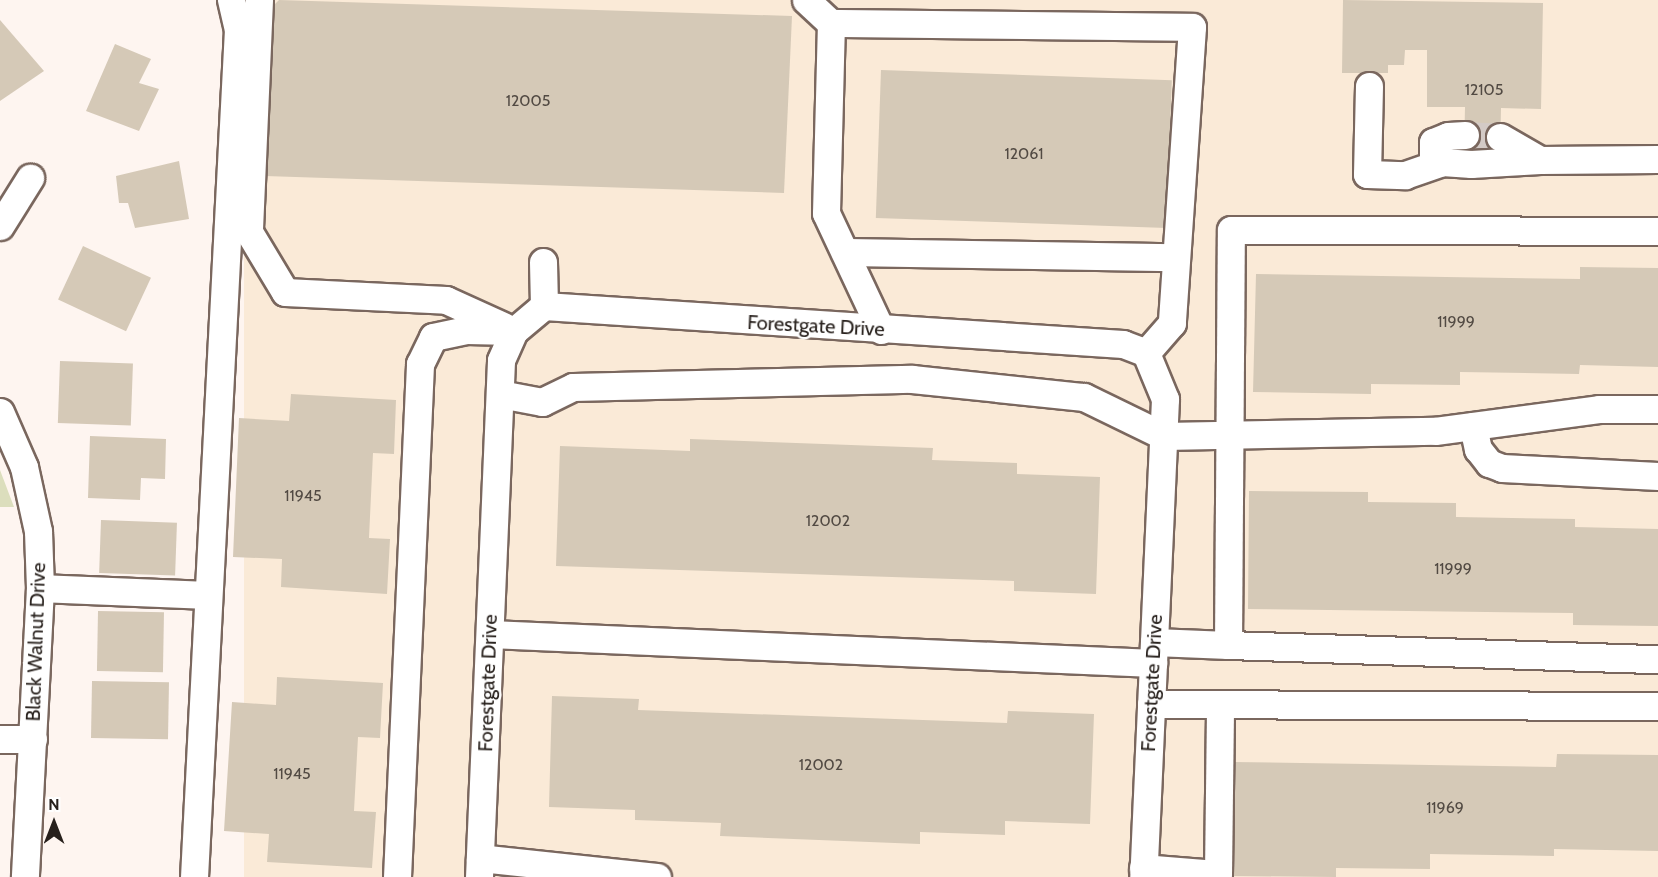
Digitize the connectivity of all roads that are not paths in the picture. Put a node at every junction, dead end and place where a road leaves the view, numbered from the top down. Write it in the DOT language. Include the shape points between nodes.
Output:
graph roads {
  1 [pos="231,0"];
  2 [pos="259,0"];
  3 [pos="806,0"];
  4 [pos="831,22"];
  5 [pos="1369,86"];
  6 [pos="1465,135"];
  7 [pos="1500,137"];
  8 [pos="1658,159"];
  9 [pos="1540,160"];
  10 [pos="1442,162"];
  11 [pos="30,178"];
  12 [pos="0,226"];
  13 [pos="1658,231"];
  14 [pos="844,252"];
  15 [pos="1176,257"];
  16 [pos="543,262"];
  17 [pos="544,306"];
  18 [pos="514,330"];
  19 [pos="881,330"];
  20 [pos="1146,353"];
  21 [pos="500,394"];
  22 [pos="1658,409"];
  23 [pos="0,412"];
  24 [pos="1473,426"];
  25 [pos="1227,435"];
  26 [pos="1164,436"];
  27 [pos="1658,476"];
  28 [pos="40,588"];
  29 [pos="207,595"];
  30 [pos="490,634"];
  31 [pos="1228,645"];
  32 [pos="1154,652"];
  33 [pos="1658,659"];
  34 [pos="1151,704"];
  35 [pos="1220,705"];
  36 [pos="1658,706"];
  37 [pos="0,739"];
  38 [pos="33,739"];
  39 [pos="480,868"];
  40 [pos="1143,873"];
  41 [pos="1218,876"];
  42 [pos="25,877"];
  43 [pos="194,877"];
  44 [pos="397,877"];
  45 [pos="657,877"];
  1 -- 29 [label="street" via="238,30"];
  2 -- 18 [label="street" via="249,232 285,292 446,300"];
  3 -- 4 [label="street"];
  4 -- 14 [label="street" via="826,213"];
  4 -- 15 [label="street" via="1192,27"];
  5 -- 10 [label="street" via="1367,174 1405,175"];
  6 -- 10 [label="street" via="1433,142 1433,156"];
  7 -- 9 [label="street"];
  8 -- 9 [label="street"];
  9 -- 10 [label="street"];
  11 -- 12 [label="street"];
  13 -- 25 [label="street" via="1231,230"];
  14 -- 15 [label="street"];
  14 -- 19 [label="street"];
  15 -- 20 [label="street" via="1172,323"];
  16 -- 17 [label="street"];
  17 -- 18 [label="street, Forestgate Drive"];
  17 -- 19 [label="street, Forestgate Drive"];
  18 -- 21 [label="street, Forestgate Drive" via="501,360"];
  18 -- 44 [label="street" via="466,330 434,337 420,364"];
  19 -- 20 [label="street, Forestgate Drive" via="1123,344"];
  20 -- 26 [label="street, Forestgate Drive" via="1166,399"];
  21 -- 26 [label="street" via="542,402 573,387 912,379 1084,398"];
  21 -- 30 [label="street, Forestgate Drive"];
  22 -- 24 [label="street" via="1599,409"];
  23 -- 28 [label="street, Black Walnut Drive" via="24,467 38,531"];
  24 -- 25 [label="street" via="1435,431"];
  24 -- 27 [label="street" via="1479,449 1489,463 1502,468"];
  25 -- 26 [label="street"];
  25 -- 31 [label="street"];
  26 -- 32 [label="street, Forestgate Drive"];
  28 -- 29 [label="street"];
  28 -- 38 [label="street, Black Walnut Drive"];
  29 -- 43 [label="street"];
  30 -- 32 [label="street"];
  30 -- 39 [label="street, Forestgate Drive"];
  31 -- 32 [label="street"];
  31 -- 33 [label="street"];
  32 -- 34 [label="street, Forestgate Drive"];
  34 -- 35 [label="street"];
  34 -- 40 [label="street, Forestgate Drive"];
  35 -- 36 [label="street"];
  35 -- 41 [label="street"];
  37 -- 38 [label="street"];
  38 -- 42 [label="street, Black Walnut Drive"];
  39 -- 45 [label="street"];
  40 -- 41 [label="street"];
}
